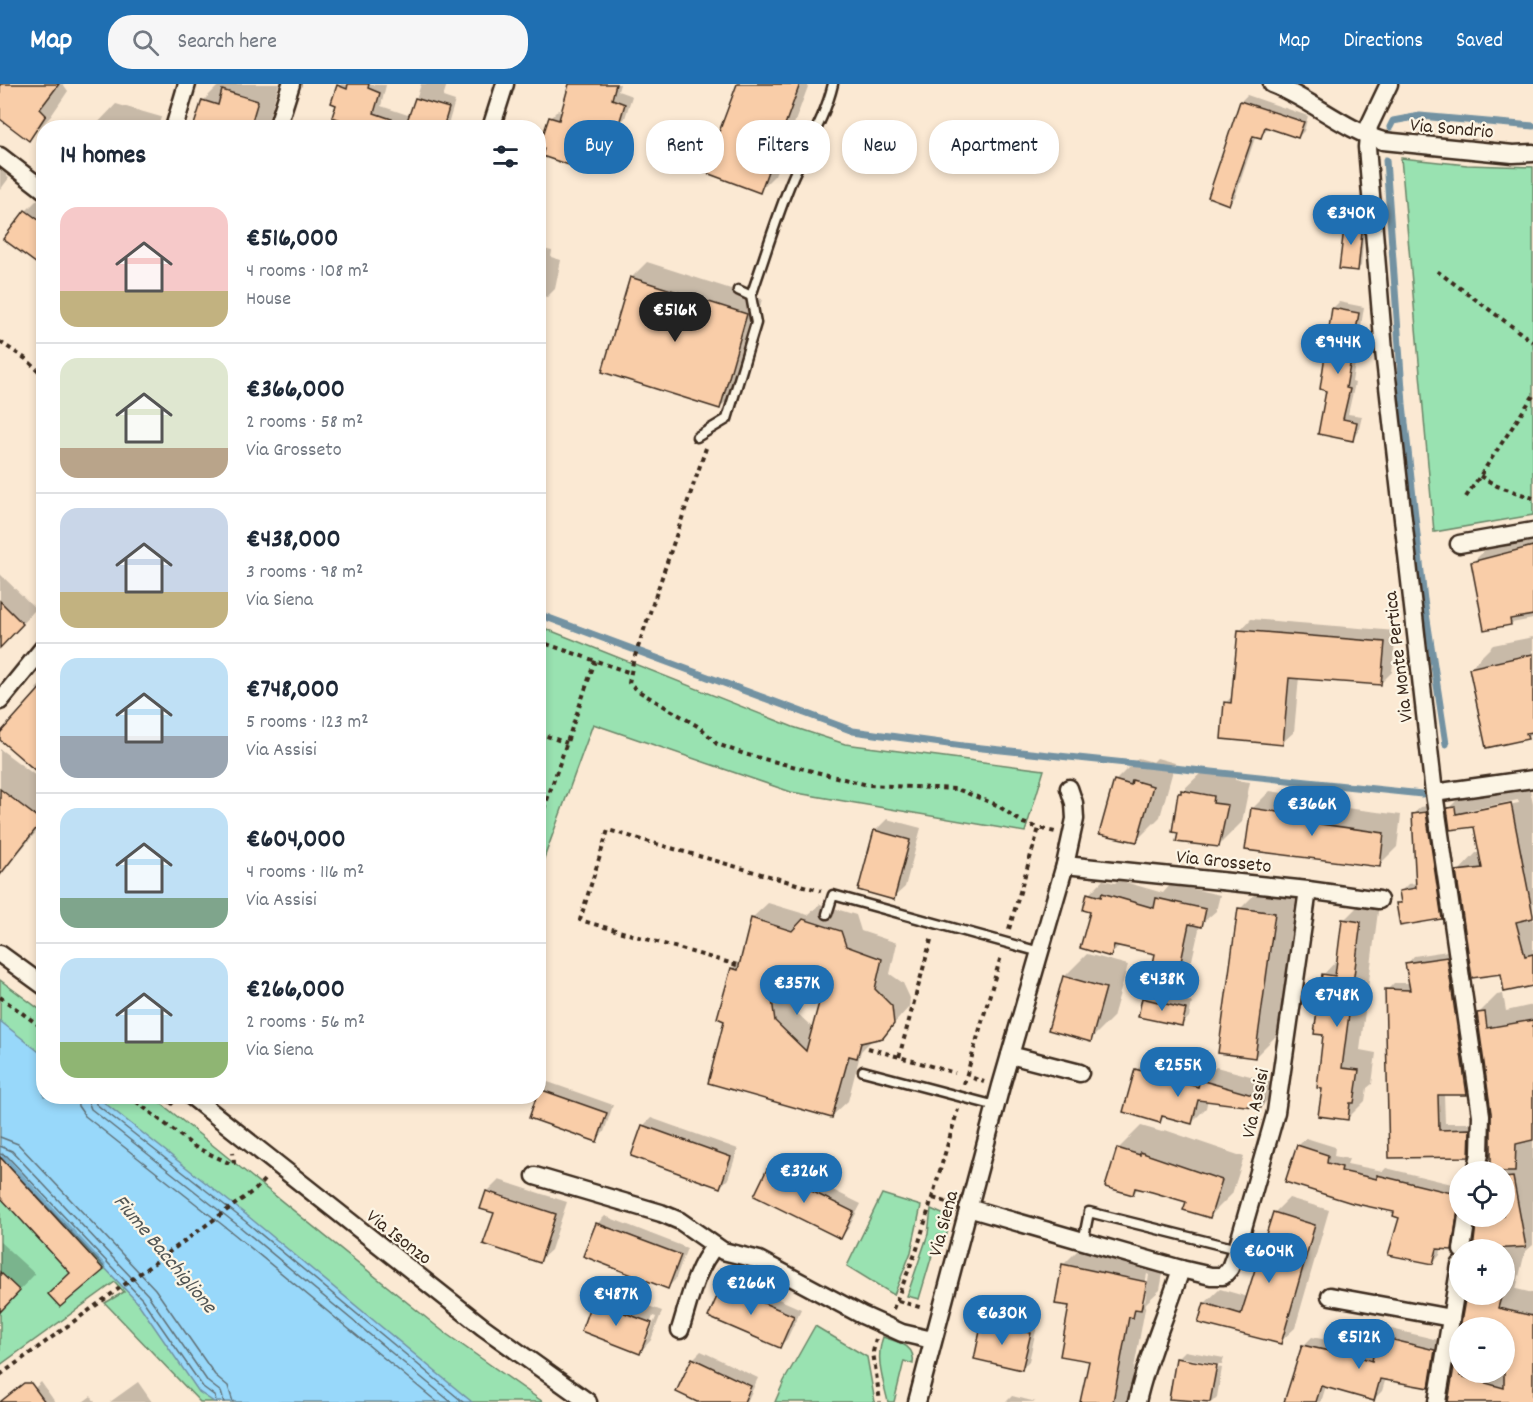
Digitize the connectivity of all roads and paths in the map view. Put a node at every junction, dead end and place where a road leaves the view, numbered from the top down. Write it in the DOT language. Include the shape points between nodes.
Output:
graph roads {
  1 [pos="187,84"];
  2 [pos="291,84"];
  3 [pos="505,84"];
  4 [pos="833,84"];
  5 [pos="1272,84"];
  6 [pos="1389,84"];
  7 [pos="176,120"];
  8 [pos="280,120"];
  9 [pos="494,120"];
  10 [pos="1368,136"];
  11 [pos="1533,153"];
  12 [pos="0,156"];
  13 [pos="36,184"];
  14 [pos="1437,271"];
  15 [pos="738,290"];
  16 [pos="751,296"];
  17 [pos="0,342"];
  18 [pos="1533,342"];
  19 [pos="36,368"];
  20 [pos="1533,396"];
  21 [pos="713,427"];
  22 [pos="696,437"];
  23 [pos="1480,476"];
  24 [pos="1466,497"];
  25 [pos="1533,498"];
  26 [pos="1533,531"];
  27 [pos="1460,544"];
  28 [pos="546,644"];
  29 [pos="36,657"];
  30 [pos="595,661"];
  31 [pos="631,673"];
  32 [pos="0,700"];
  33 [pos="546,736"];
  34 [pos="567,743"];
  35 [pos="1533,779"];
  36 [pos="1069,788"];
  37 [pos="1434,793"];
  38 [pos="546,803"];
  39 [pos="1039,828"];
  40 [pos="1065,865"];
  41 [pos="1308,890"];
  42 [pos="833,895"];
  43 [pos="1379,900"];
  44 [pos="827,914"];
  45 [pos="936,923"];
  46 [pos="1041,952"];
  47 [pos="0,954"];
  48 [pos="737,965"];
  49 [pos="36,980"];
  50 [pos="0,997"];
  51 [pos="36,1023"];
  52 [pos="868,1048"];
  53 [pos="1010,1055"];
  54 [pos="899,1057"];
  55 [pos="863,1071"];
  56 [pos="955,1073"];
  57 [pos="1080,1073"];
  58 [pos="973,1078"];
  59 [pos="988,1083"];
  60 [pos="139,1104"];
  61 [pos="201,1104"];
  62 [pos="959,1104"];
  63 [pos="996,1106"];
  64 [pos="232,1151"];
  65 [pos="1479,1161"];
  66 [pos="535,1176"];
  67 [pos="264,1180"];
  68 [pos="968,1208"];
  69 [pos="1083,1242"];
  70 [pos="715,1246"];
  71 [pos="1237,1249"];
  72 [pos="1181,1269"];
  73 [pos="1330,1296"];
  74 [pos="898,1301"];
  75 [pos="931,1310"];
  76 [pos="889,1315"];
  77 [pos="1449,1318"];
  78 [pos="680,1330"];
  79 [pos="1449,1330"];
  80 [pos="877,1334"];
  81 [pos="932,1340"];
  82 [pos="0,1375"];
  83 [pos="588,1402"];
  84 [pos="880,1402"];
  85 [pos="917,1402"];
  86 [pos="1137,1402"];
  87 [pos="1437,1402"];
  1 -- 7 [label="street"];
  2 -- 8 [label="street"];
  3 -- 9 [label="street"];
  4 -- 16 [label="lane" via="822,122 807,144 788,189"];
  5 -- 10 [label="street" via="1305,98"];
  6 -- 10 [label="street, Via Monte Pertica" via="1370,122"];
  10 -- 11 [label="street, Via Sondrio" via="1423,146"];
  10 -- 37 [label="street, Via Monte Pertica" via="1384,351"];
  12 -- 13 [label="street"];
  14 -- 18 [label="path"];
  15 -- 16 [label="lane"];
  16 -- 21 [label="lane" via="756,323 728,419"];
  17 -- 19 [label="path"];
  20 -- 23 [label="path"];
  21 -- 22 [label="lane"];
  21 -- 31 [label="path"];
  23 -- 24 [label="path"];
  23 -- 25 [label="path"];
  26 -- 27 [label="street"];
  28 -- 30 [label="path"];
  29 -- 32 [label="street"];
  30 -- 31 [label="path"];
  30 -- 34 [label="path"];
  31 -- 39 [label="path" via="629,683 701,728 717,744 868,785 957,789"];
  33 -- 34 [label="path"];
  34 -- 38 [label="path"];
  35 -- 37 [label="street"];
  36 -- 40 [label="street, Via Siena" via="1074,819"];
  37 -- 65 [label="street, Via Monte Pertica" via="1481,1115"];
  40 -- 41 [label="street, Via Grosseto"];
  40 -- 46 [label="street, Via Siena"];
  41 -- 43 [label="street, Via Grosseto"];
  41 -- 71 [label="street, Via Assisi" via="1276,1112"];
  42 -- 44 [label="lane"];
  42 -- 45 [label="lane"];
  42 -- 48 [label="path" via="608,830 580,920"];
  45 -- 46 [label="lane"];
  45 -- 54 [label="path"];
  46 -- 53 [label="street, Via Siena"];
  47 -- 49 [label="street"];
  50 -- 51 [label="path"];
  52 -- 54 [label="path"];
  53 -- 57 [label="street"];
  53 -- 63 [label="street, Via Siena"];
  54 -- 56 [label="path"];
  55 -- 63 [label="lane"];
  58 -- 59 [label="path"];
  60 -- 64 [label="path" via="195,1147 231,1164"];
  61 -- 83 [label="street, Via Isonzo" via="483,1327"];
  62 -- 74 [label="path" via="936,1191"];
  63 -- 68 [label="street, Via Siena"];
  66 -- 70 [label="street" via="661,1213 680,1221"];
  67 -- 82 [label="path" via="92,1311"];
  68 -- 69 [label="street, Via Assisi"];
  68 -- 81 [label="street, Via Siena"];
  69 -- 71 [label="lane" via="1089,1212"];
  69 -- 72 [label="street, Via Assisi"];
  70 -- 78 [label="street" via="698,1275"];
  70 -- 81 [label="street" via="759,1260 883,1325"];
  71 -- 72 [label="street, Via Assisi" via="1223,1276"];
  72 -- 86 [label="street" via="1151,1347"];
  73 -- 77 [label="street"];
  74 -- 75 [label="path"];
  74 -- 76 [label="path"];
  79 -- 87 [label="street"];
  80 -- 84 [label="path" via="873,1352"];
  81 -- 85 [label="street, Via Siena"];
}
